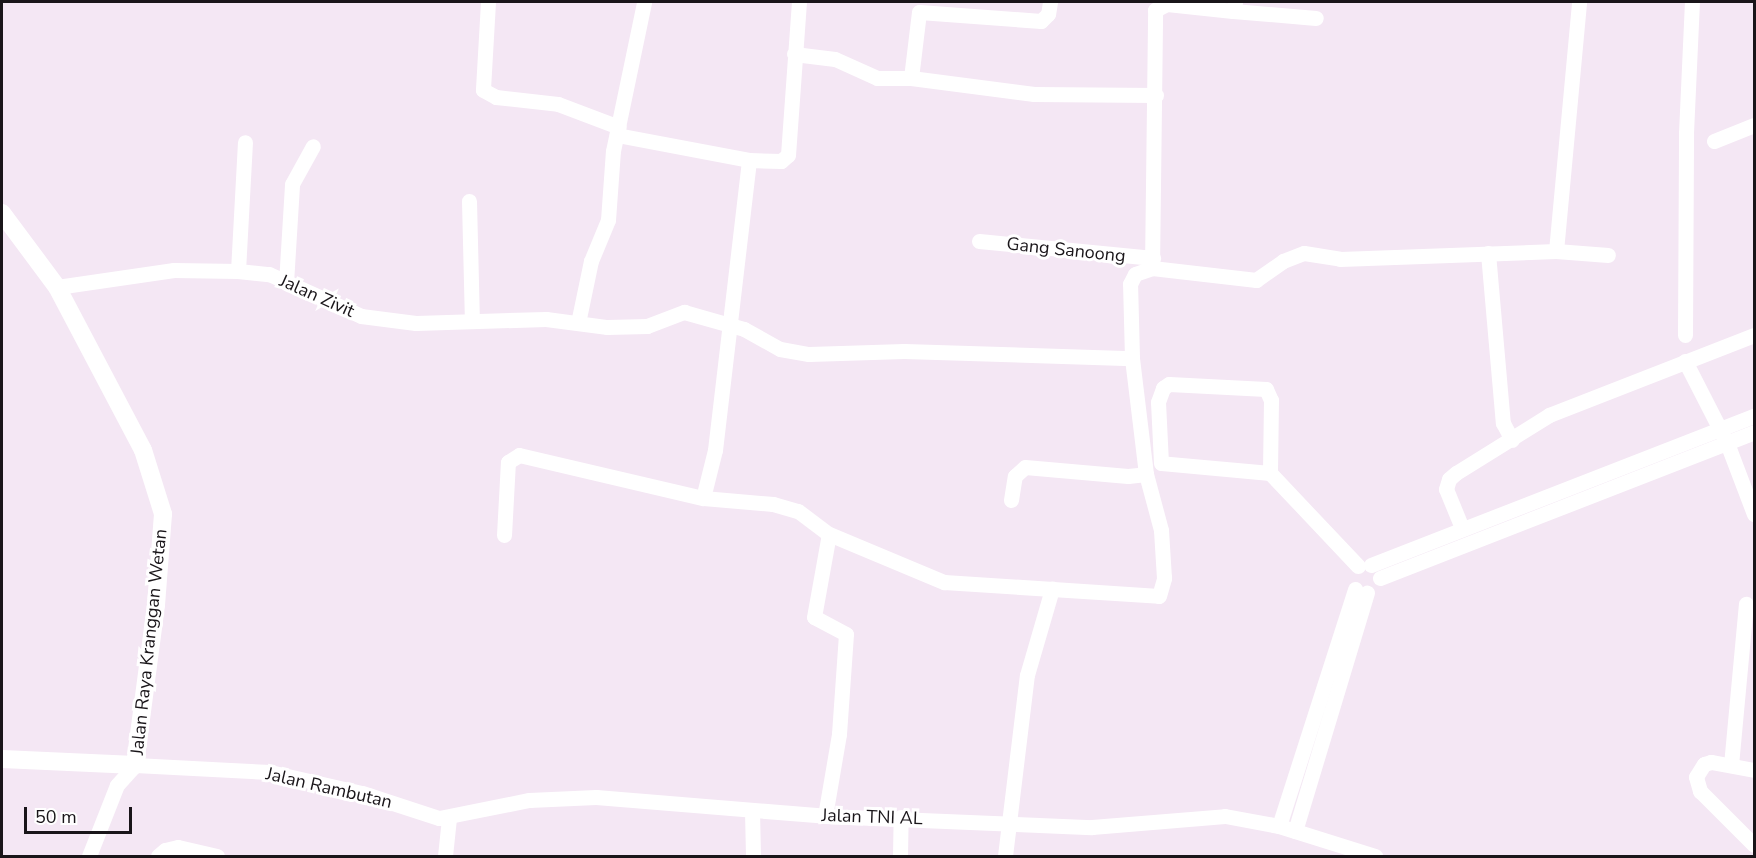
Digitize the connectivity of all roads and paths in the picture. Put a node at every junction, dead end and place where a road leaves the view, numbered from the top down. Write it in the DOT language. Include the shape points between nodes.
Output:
graph roads {
  1 [pos="488,2"];
  2 [pos="644,2"];
  3 [pos="799,2"];
  4 [pos="1050,2"];
  5 [pos="1579,2"];
  6 [pos="1692,2"];
  7 [pos="1234,6"];
  8 [pos="1316,18"];
  9 [pos="794,54"];
  10 [pos="911,78"];
  11 [pos="1156,95"];
  12 [pos="1755,125"];
  13 [pos="618,131"];
  14 [pos="1714,141"];
  15 [pos="245,142"];
  16 [pos="313,146"];
  17 [pos="748,160"];
  18 [pos="469,201"];
  19 [pos="2,213"];
  20 [pos="979,241"];
  21 [pos="1556,251"];
  22 [pos="1488,253"];
  23 [pos="1608,255"];
  24 [pos="1153,263"];
  25 [pos="238,271"];
  26 [pos="286,283"];
  27 [pos="57,287"];
  28 [pos="471,321"];
  29 [pos="578,323"];
  30 [pos="730,326"];
  31 [pos="1684,335"];
  32 [pos="1755,335"];
  33 [pos="1132,358"];
  34 [pos="1684,361"];
  35 [pos="1755,416"];
  36 [pos="1755,432"];
  37 [pos="1724,436"];
  38 [pos="1512,440"];
  39 [pos="1270,472"];
  40 [pos="1146,474"];
  41 [pos="703,498"];
  42 [pos="1011,500"];
  43 [pos="1755,514"];
  44 [pos="1462,528"];
  45 [pos="829,534"];
  46 [pos="504,535"];
  47 [pos="1358,566"];
  48 [pos="1380,578"];
  49 [pos="1052,589"];
  50 [pos="1361,591"];
  51 [pos="1746,604"];
  52 [pos="1317,709"];
  53 [pos="1332,715"];
  54 [pos="2,759"];
  55 [pos="135,765"];
  56 [pos="1731,765"];
  57 [pos="1755,770"];
  58 [pos="752,811"];
  59 [pos="825,816"];
  60 [pos="449,817"];
  61 [pos="901,817"];
  62 [pos="1009,823"];
  63 [pos="1279,826"];
  64 [pos="1295,831"];
  65 [pos="1755,845"];
  66 [pos="95,855"];
  67 [pos="158,856"];
  68 [pos="217,856"];
  69 [pos="446,856"];
  70 [pos="753,856"];
  71 [pos="900,856"];
  72 [pos="1005,856"];
  73 [pos="1375,856"];
  1 -- 13 [label="street" via="483,90 496,97 558,104"];
  2 -- 13 [label="street"];
  3 -- 9 [label="street"];
  4 -- 10 [label="street" via="1048,14 1041,21 919,12"];
  5 -- 21 [label="street"];
  6 -- 31 [label="street"];
  7 -- 8 [label="street"];
  7 -- 11 [label="street" via="1167,4 1155,10"];
  9 -- 10 [label="street" via="835,59 878,78"];
  9 -- 17 [label="street" via="788,155 780,161"];
  10 -- 11 [label="street" via="1034,94"];
  11 -- 24 [label="street"];
  12 -- 14 [label="street"];
  13 -- 17 [label="street"];
  13 -- 29 [label="street" via="608,220 591,261"];
  15 -- 25 [label="street"];
  16 -- 26 [label="street" via="292,184"];
  17 -- 30 [label="street"];
  18 -- 28 [label="street"];
  19 -- 27 [label="main road, Jalan Raya Kranggan Wetan"];
  20 -- 24 [label="street, Gang Sanoong"];
  21 -- 22 [label="street, Gang Sanoong"];
  21 -- 23 [label="street, Gang Sanoong"];
  22 -- 24 [label="street, Gang Sanoong" via="1340,259 1304,253 1283,261 1256,280"];
  22 -- 38 [label="street" via="1503,423"];
  24 -- 33 [label="street" via="1135,274 1130,284"];
  25 -- 26 [label="street, Jalan Zivit" via="269,274"];
  25 -- 27 [label="street, Jalan Zivit" via="174,270"];
  26 -- 28 [label="street, Jalan Zivit" via="361,316 416,323"];
  27 -- 55 [label="main road, Jalan Raya Kranggan Wetan" via="143,450 163,514"];
  28 -- 29 [label="street, Jalan Zivit" via="546,319"];
  29 -- 30 [label="street, Jalan Zivit" via="648,326 684,312"];
  30 -- 33 [label="street, Jalan Zivit" via="744,329 780,349 809,354 904,351"];
  30 -- 41 [label="street" via="715,450"];
  32 -- 34 [label="street"];
  33 -- 40 [label="street"];
  34 -- 37 [label="street"];
  34 -- 38 [label="street" via="1549,416"];
  35 -- 37 [label="street"];
  36 -- 37 [label="street"];
  37 -- 43 [label="street"];
  37 -- 44 [label="street"];
  37 -- 48 [label="street"];
  38 -- 44 [label="street" via="1449,478 1446,489"];
  39 -- 39 [label="street" via="1271,399 1266,389 1169,384 1163,388 1158,402 1161,462"];
  39 -- 47 [label="street"];
  40 -- 42 [label="street" via="1128,476 1024,467 1016,476"];
  40 -- 49 [label="street" via="1161,530 1164,578 1159,596"];
  41 -- 45 [label="street" via="773,504 798,511"];
  41 -- 46 [label="street" via="519,455 508,462"];
  44 -- 47 [label="street"];
  45 -- 49 [label="street" via="944,582"];
  45 -- 59 [label="street" via="814,617 846,634 839,734"];
  47 -- 48 [label="street"];
  47 -- 50 [label="street"];
  48 -- 50 [label="street" via="1378,587"];
  49 -- 62 [label="street" via="1027,675"];
  50 -- 52 [label="street"];
  50 -- 53 [label="street"];
  51 -- 56 [label="street"];
  52 -- 53 [label="street"];
  52 -- 63 [label="street"];
  53 -- 64 [label="street"];
  54 -- 55 [label="main road, Jalan Raya Kranggan Wetan"];
  55 -- 60 [label="street, Jalan Rambutan" via="270,772 362,793 439,818"];
  55 -- 66 [label="street" via="117,785"];
  56 -- 57 [label="street"];
  56 -- 65 [label="street" via="1704,764 1696,777 1697,784"];
  58 -- 59 [label="street, Jalan TNI AL"];
  58 -- 60 [label="street, Jalan TNI AL" via="596,797 529,800"];
  58 -- 70 [label="street"];
  59 -- 61 [label="street, Jalan TNI AL"];
  60 -- 69 [label="street"];
  61 -- 62 [label="street, Jalan TNI AL"];
  61 -- 71 [label="street"];
  62 -- 63 [label="street, Jalan TNI AL" via="1092,827 1225,816"];
  62 -- 72 [label="street"];
  63 -- 64 [label="street, Jalan TNI AL"];
  64 -- 73 [label="street, Jalan TNI AL"];
  67 -- 68 [label="street" via="178,847"];
}
